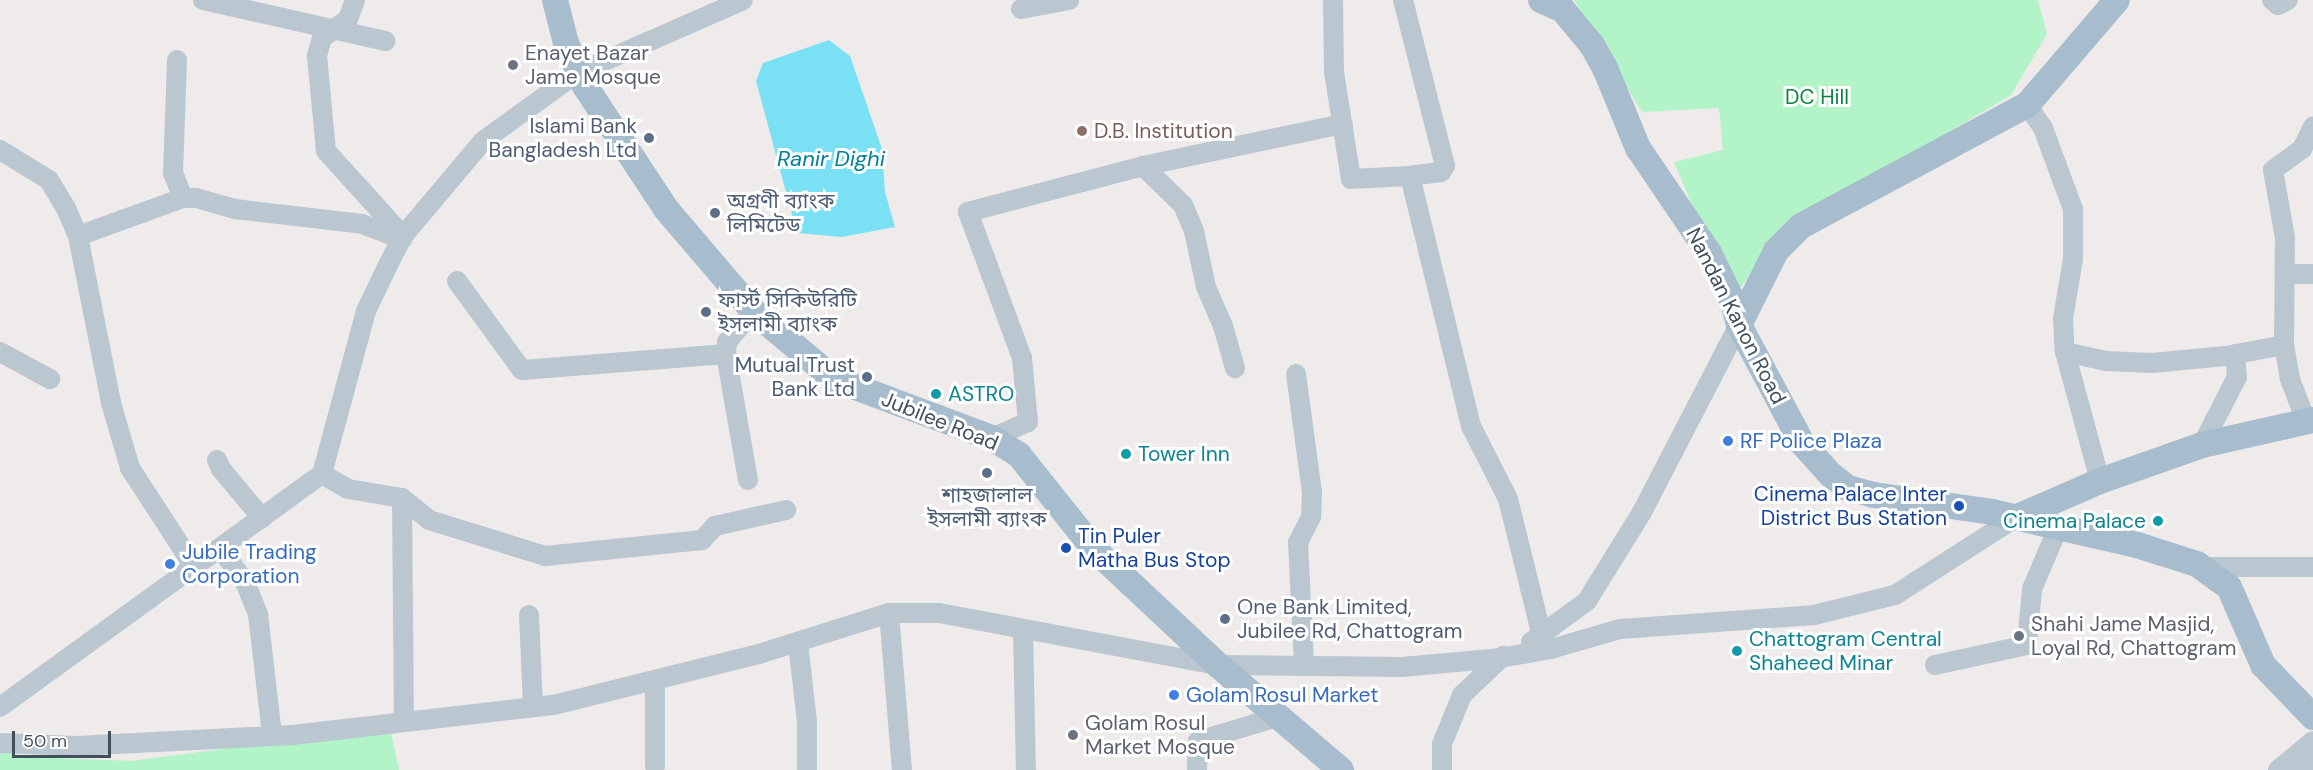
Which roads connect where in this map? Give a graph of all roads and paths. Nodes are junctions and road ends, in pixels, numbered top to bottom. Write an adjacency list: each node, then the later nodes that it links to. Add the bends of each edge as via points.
1 (202, 0): 14 (street)
2 (355, 0): 14 (street, via 348,19)
3 (543, 0): 17 (main road, Jubilee Road)
4 (555, 0): 17 (main road)
5 (743, 0): 17 (street)
6 (1069, 0): 13 (street)
7 (1333, 0): 19 (street, via 1334,72)
8 (1403, 0): 23 (street, via 1445,166 1441,172)
9 (1541, 0): 31 (main road, Nandan Kanon Road, via 1563,10 1601,60 1638,148 1709,253 1732,300)
10 (2116, 0): 18 (main road)
11 (2272, 0): 12 (street, via 2278,5)
12 (2288, 0)
13 (1021, 9)
14 (334, 29): 15 (street); 26 (street, via 322,38 317,56 326,151)
15 (385, 41)
16 (177, 60): 24 (street, via 173,173)
17 (576, 80): 26 (street, via 483,141); 30 (main road, Jubilee Road)
18 (2027, 105): 31 (main road, via 1801,226 1776,250); 34 (street, via 2043,128 2073,209 2073,259 2063,319)
19 (1342, 124): 22 (street); 23 (street, via 1351,179)
20 (2313, 126): 27 (street, via 2302,149 2273,170 2285,238)
21 (0, 150): 25 (street, via 49,180)
22 (1143, 166): 37 (street, via 1183,205 1194,231 1206,287); 41 (street, via 968,212 1022,357 1028,422)
23 (1410, 176): 59 (street, via 1472,426 1508,499)
24 (183, 198): 25 (street); 26 (street, via 235,209 362,224)
25 (78, 236): 55 (street, via 111,403 130,468)
26 (403, 237): 44 (street, via 366,311)
27 (2286, 274): 28 (street); 32 (street)
28 (2313, 274)
29 (457, 281): 35 (street, via 522,370)
30 (748, 317): 35 (street, via 727,342); 41 (main road, Jubilee Road, via 834,379); 62 (main road, via 829,394 969,441 1004,458 1089,563)
31 (1739, 325): 50 (main road, Nandan Kanon Road, via 1802,443 1848,488); 59 (street, via 1642,512 1587,601)
32 (2284, 345): 36 (street); 40 (street, via 2290,380)
33 (0, 352): 39 (street)
34 (2065, 352): 36 (street, via 2106,361 2152,363); 46 (street)
35 (726, 354): 45 (street)
36 (2235, 354): 42 (street, via 2237,377)
37 (1235, 368)
38 (1296, 374): 64 (street, via 1312,492 1311,517 1298,542)
39 (50, 379)
40 (2309, 421): 42 (main road)
41 (992, 438): 62 (main road, Jubilee Road, via 1019,456 1094,549)
42 (2202, 445): 46 (main road)
43 (218, 460): 49 (street, via 221,469)
44 (322, 474): 47 (street, via 348,489); 49 (street)
45 (748, 480)
46 (2100, 481): 50 (main road)
47 (402, 498): 48 (street, via 429,520 545,556 702,540 715,526); 70 (street)
48 (786, 510)
49 (262, 518): 52 (street)
50 (2015, 518): 51 (main road, Nandan Kanon Road); 61 (street, via 1895,595 1814,615 1620,628 1551,649)
51 (2058, 528): 53 (main road, Nandan Kanon Road, via 2137,545); 63 (street, via 2032,589 2027,645)
52 (221, 549): 55 (street); 71 (street, via 245,582 258,614)
53 (2202, 567): 54 (street); 68 (main road, Nandan Kanon Road, via 2229,588 2263,665)
54 (2313, 567)
55 (195, 568): 66 (street)
56 (889, 613): 58 (street, via 939,613); 60 (street); 77 (street)
57 (529, 615): 67 (street)
58 (1023, 631): 62 (street); 78 (street)
59 (1542, 636): 61 (street)
60 (798, 643): 65 (street); 76 (street, via 807,722)
61 (1500, 658): 64 (street, via 1402,667); 82 (street, via 1475,679 1452,715 1442,744)
62 (1208, 663): 64 (street); 69 (main road, Jubilee Road)
63 (1935, 665)
64 (1304, 666)
65 (655, 681): 67 (street); 75 (street)
66 (0, 707)
67 (533, 707): 70 (street)
68 (2313, 717)
69 (1275, 719): 79 (street, via 1198,741); 80 (main road); 81 (main road, Jubilee Road)
70 (404, 721): 71 (street)
71 (272, 735): 73 (street, via 76,746)
72 (2313, 741): 83 (street)
73 (0, 743)
74 (2313, 759): 84 (street)
75 (655, 766)
76 (807, 770)
77 (902, 770)
78 (1026, 770)
79 (1197, 770)
80 (1322, 770)
81 (1341, 770)
82 (1442, 770)
83 (2278, 770)
84 (2304, 770)

